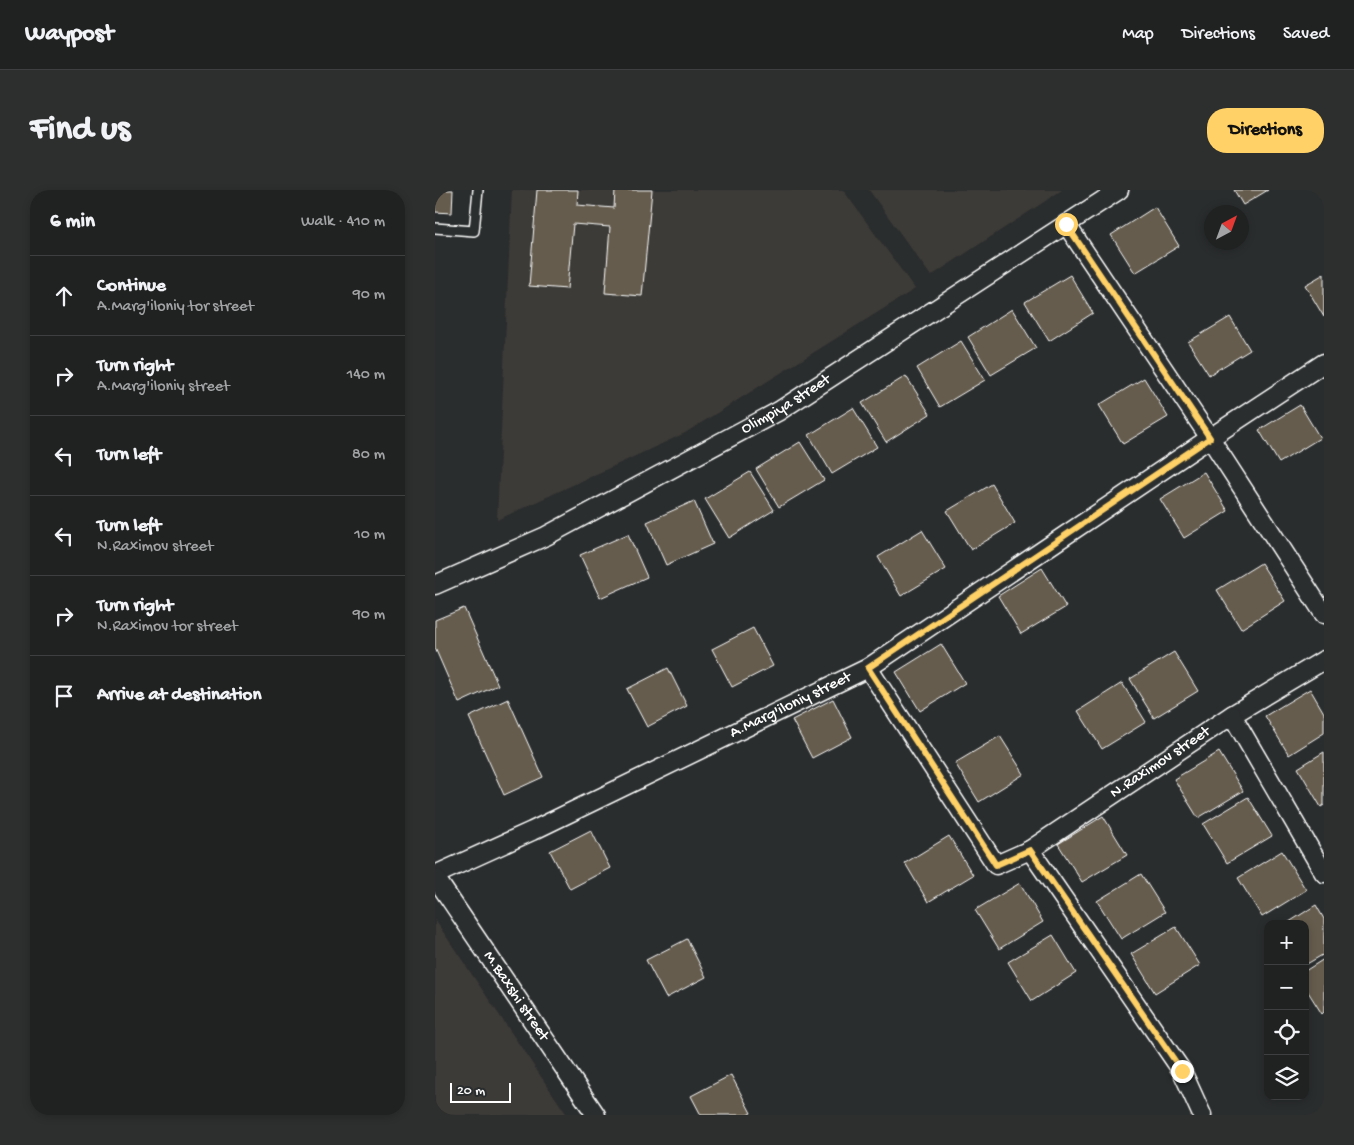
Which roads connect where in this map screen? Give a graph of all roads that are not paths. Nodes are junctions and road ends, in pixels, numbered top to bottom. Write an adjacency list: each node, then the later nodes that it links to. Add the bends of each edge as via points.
1 (478, 190): 4 (lane, via 474,231)
2 (1119, 190): 3 (street, Olimpiya street)
3 (1066, 224): 6 (street); 7 (street, Olimpiya street, via 779,411 546,536)
4 (435, 228)
5 (1324, 363): 6 (street, A.Marg'iloniy street)
6 (1210, 438): 8 (street); 10 (street, A.Marg'iloniy street)
7 (435, 585)
8 (1324, 614)
9 (1324, 660): 11 (street, N.Raximov street)
10 (868, 668): 12 (street, N.Raximov street, via 996,865); 14 (street, A.Marg'iloniy street)
11 (1232, 715): 12 (street, N.Raximov street); 13 (street)
12 (1030, 850): 16 (street, via 1182,1071)
13 (1324, 873)
14 (435, 876): 15 (street, M.Baxshi street)
15 (596, 1115)
16 (1201, 1115)

